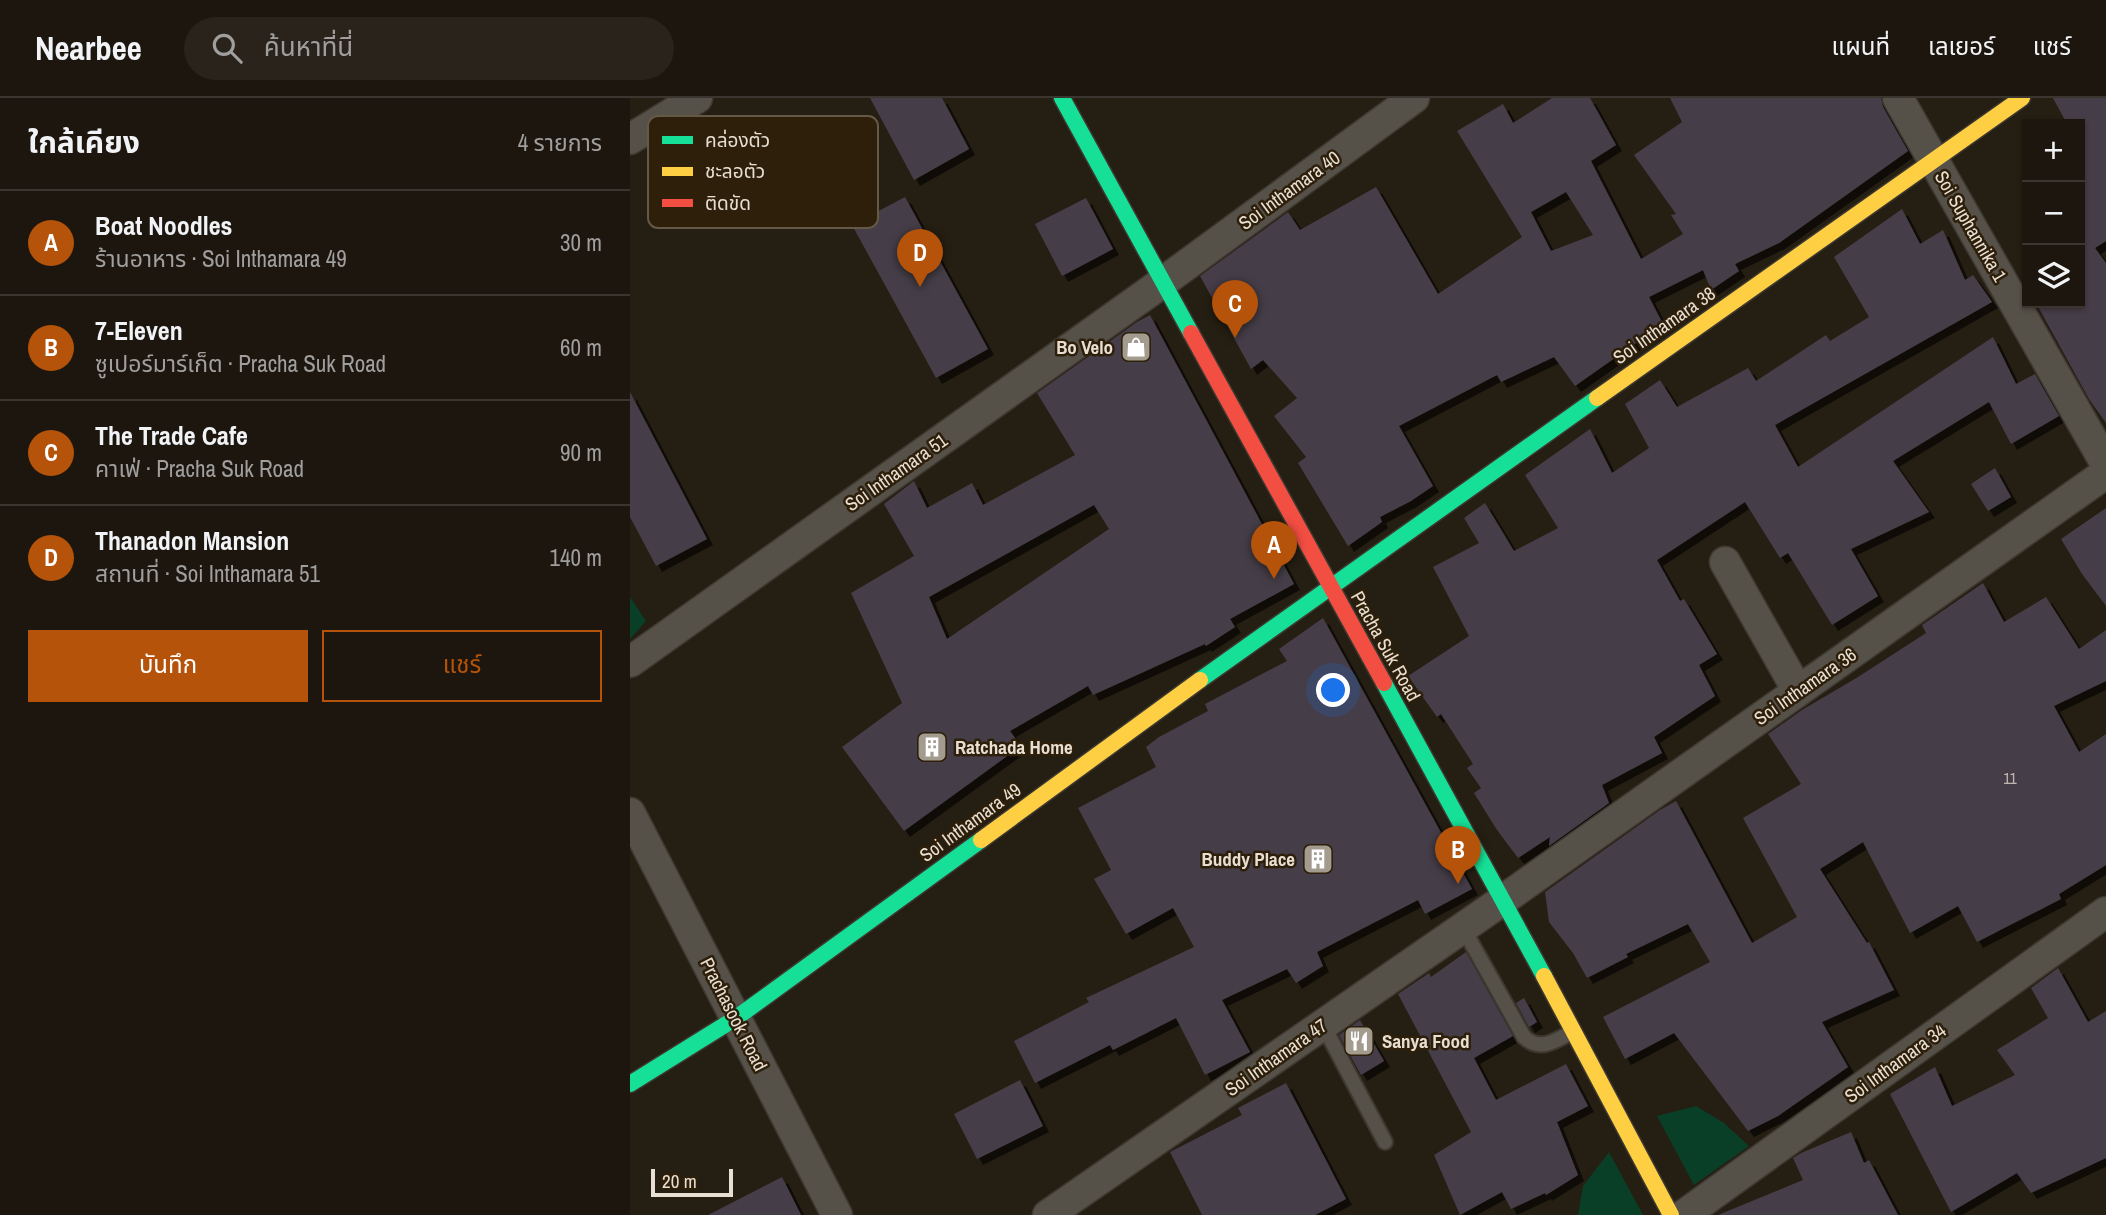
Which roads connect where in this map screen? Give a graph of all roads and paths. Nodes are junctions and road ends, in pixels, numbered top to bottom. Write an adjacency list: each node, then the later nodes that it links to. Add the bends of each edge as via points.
1 (697, 98): 6 (street)
2 (1062, 98): 10 (street, Pracha Suk Road)
3 (1414, 98): 10 (street, Soi Inthamara 40)
4 (1898, 98): 9 (street, Soi Suphannika 1)
5 (2022, 98): 9 (street, Soi Inthamara 38)
6 (668, 116)
7 (648, 128): 8 (street)
8 (630, 139)
9 (1934, 160): 11 (street, Soi Suphannika 1); 14 (street, Soi Inthamara 38)
10 (1163, 282): 14 (street, Pracha Suk Road); 15 (street, Soi Inthamara 51)
11 (2106, 464)
12 (2106, 473): 16 (street, Soi Inthamara 36)
13 (1725, 562): 16 (street)
14 (1329, 586): 18 (street, Pracha Suk Road); 21 (street, Soi Inthamara 49)
15 (630, 662)
16 (1798, 691): 18 (street, Soi Inthamara 36)
17 (630, 813): 21 (street, Prachasook Road)
18 (1503, 900): 20 (street, Soi Inthamara 47); 23 (street, Pracha Suk Road)
19 (2106, 912): 29 (street, Soi Inthamara 34)
20 (1463, 928): 22 (street, Soi Inthamara 47); 23 (lane, via 1530,1043 1544,1046)
21 (736, 1018): 24 (street, Soi Inthamara 49); 26 (street, Prachasook Road)
22 (1323, 1024): 25 (lane); 27 (street, Soi Inthamara 47)
23 (1574, 1032): 28 (street, Pracha Suk Road)
24 (630, 1084)
25 (1385, 1142)
26 (837, 1215)
27 (1048, 1215)
28 (1671, 1215)
29 (1684, 1215)

